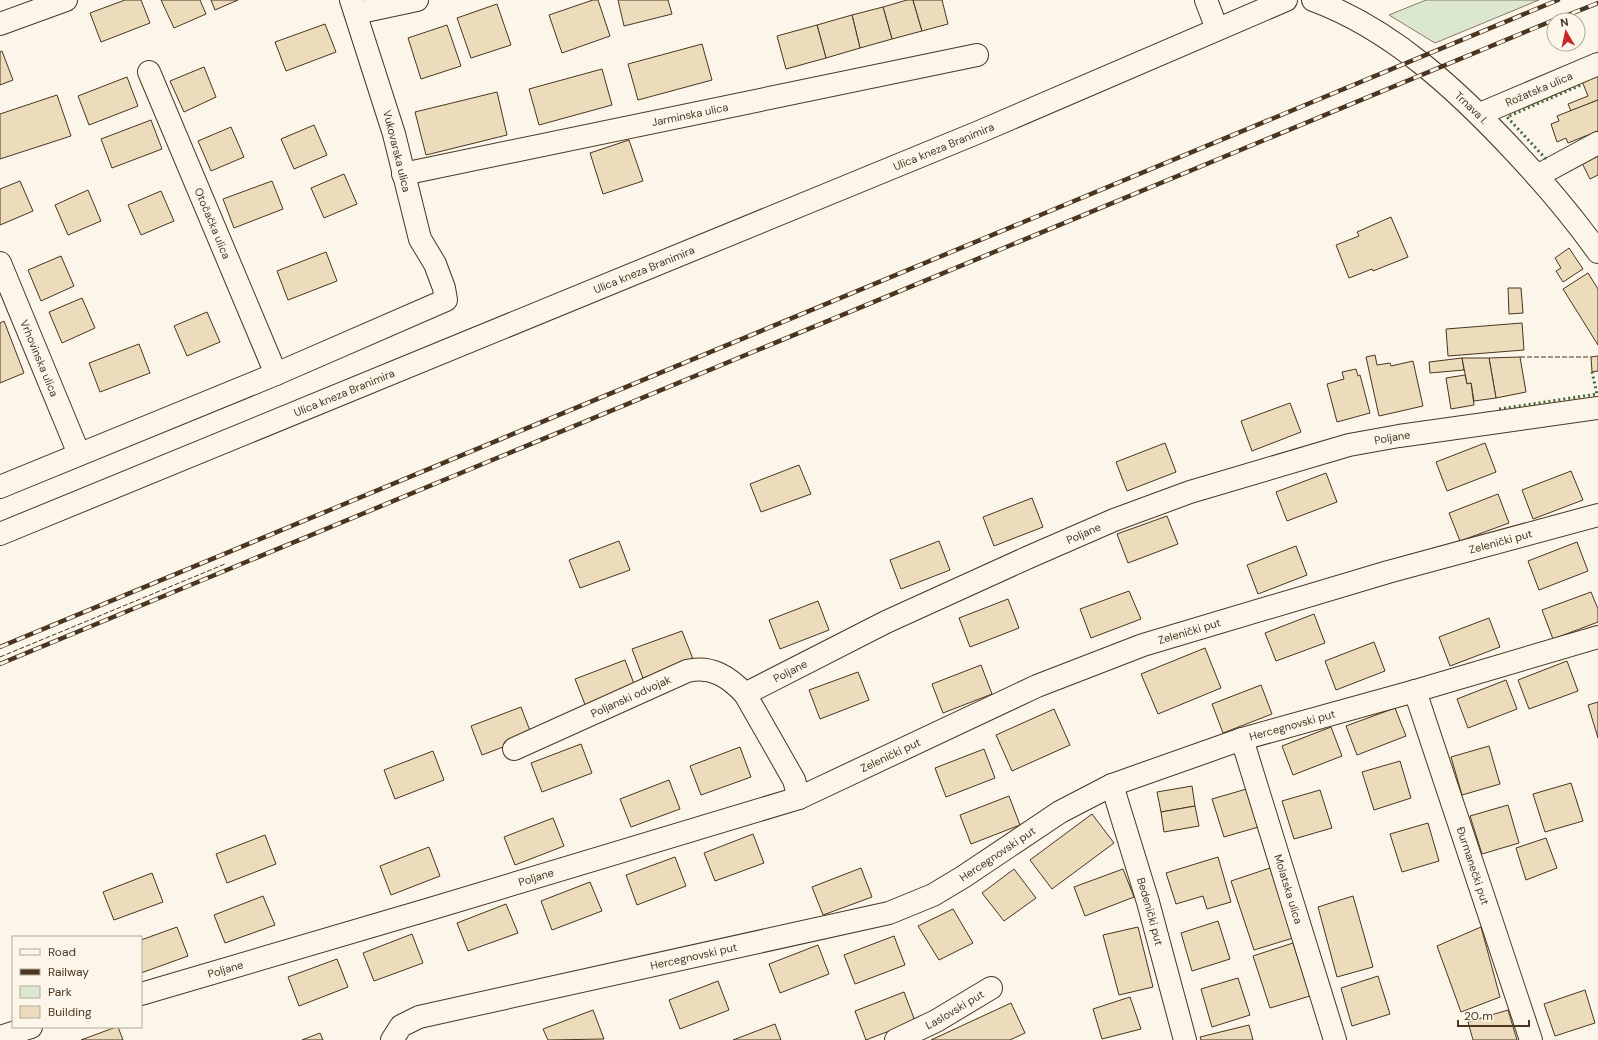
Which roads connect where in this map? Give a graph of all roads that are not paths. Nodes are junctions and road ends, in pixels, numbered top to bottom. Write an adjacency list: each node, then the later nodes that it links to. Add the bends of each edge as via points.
1 (66, 0): 7 (street)
2 (417, 0): 6 (street)
3 (1206, 0): 8 (street)
4 (1286, 0): 8 (street, Ulica kneza Branimira)
5 (1313, 0): 12 (street, Trnava I., via 1355,18 1383,36 1430,70)
6 (353, 7): 14 (street, Vukovarska ulica, via 394,134)
7 (0, 24)
8 (1217, 28): 24 (street, Ulica kneza Branimira, via 979,132)
9 (977, 55): 14 (street, Jarminska ulica)
10 (1598, 64): 12 (street, Rožatska ulica)
11 (149, 72): 19 (street, Otočačka ulica)
12 (1480, 114): 15 (street, Trnava I.)
13 (1598, 143): 15 (street)
14 (403, 174): 19 (street, Vukovarska ulica, via 420,240 435,264 446,300)
15 (1537, 176): 16 (street, Trnava I.)
16 (1591, 228): 17 (street, Trnava I.)
17 (1598, 252)
18 (0, 263): 21 (street, Vrhovinska ulica)
19 (276, 374): 21 (street)
20 (1598, 408): 27 (street, Poljane, via 1349,445 1190,492 1114,520 1029,557 886,622)
21 (79, 454): 22 (street)
22 (0, 487)
23 (1598, 515): 31 (street, Zelenički put, via 1388,572 1143,645 1037,686)
24 (0, 534)
25 (1598, 637): 26 (street, Hercegnovski put)
26 (1415, 692): 28 (street, Hercegnovski put); 40 (street, Đurmanečki put)
27 (745, 694): 29 (street, Poljanski odvojak, via 733,681 714,671 687,671); 31 (street, via 794,780)
28 (1242, 739): 30 (street, Hercegnovski put); 39 (street, Molatska ulica)
29 (514, 750)
30 (1112, 784): 36 (street, Hercegnovski put, via 1060,812 933,895 889,913 419,1017 401,1026); 38 (street, Bedenički put, via 1148,902)
31 (800, 798): 33 (street, Poljane)
32 (991, 988): 37 (street, Laslovski put, via 936,1021)
33 (142, 994)
34 (28, 1028): 35 (street)
35 (0, 1037)
36 (392, 1040)
37 (896, 1040)
38 (1185, 1040)
39 (1335, 1040)
40 (1531, 1040)

